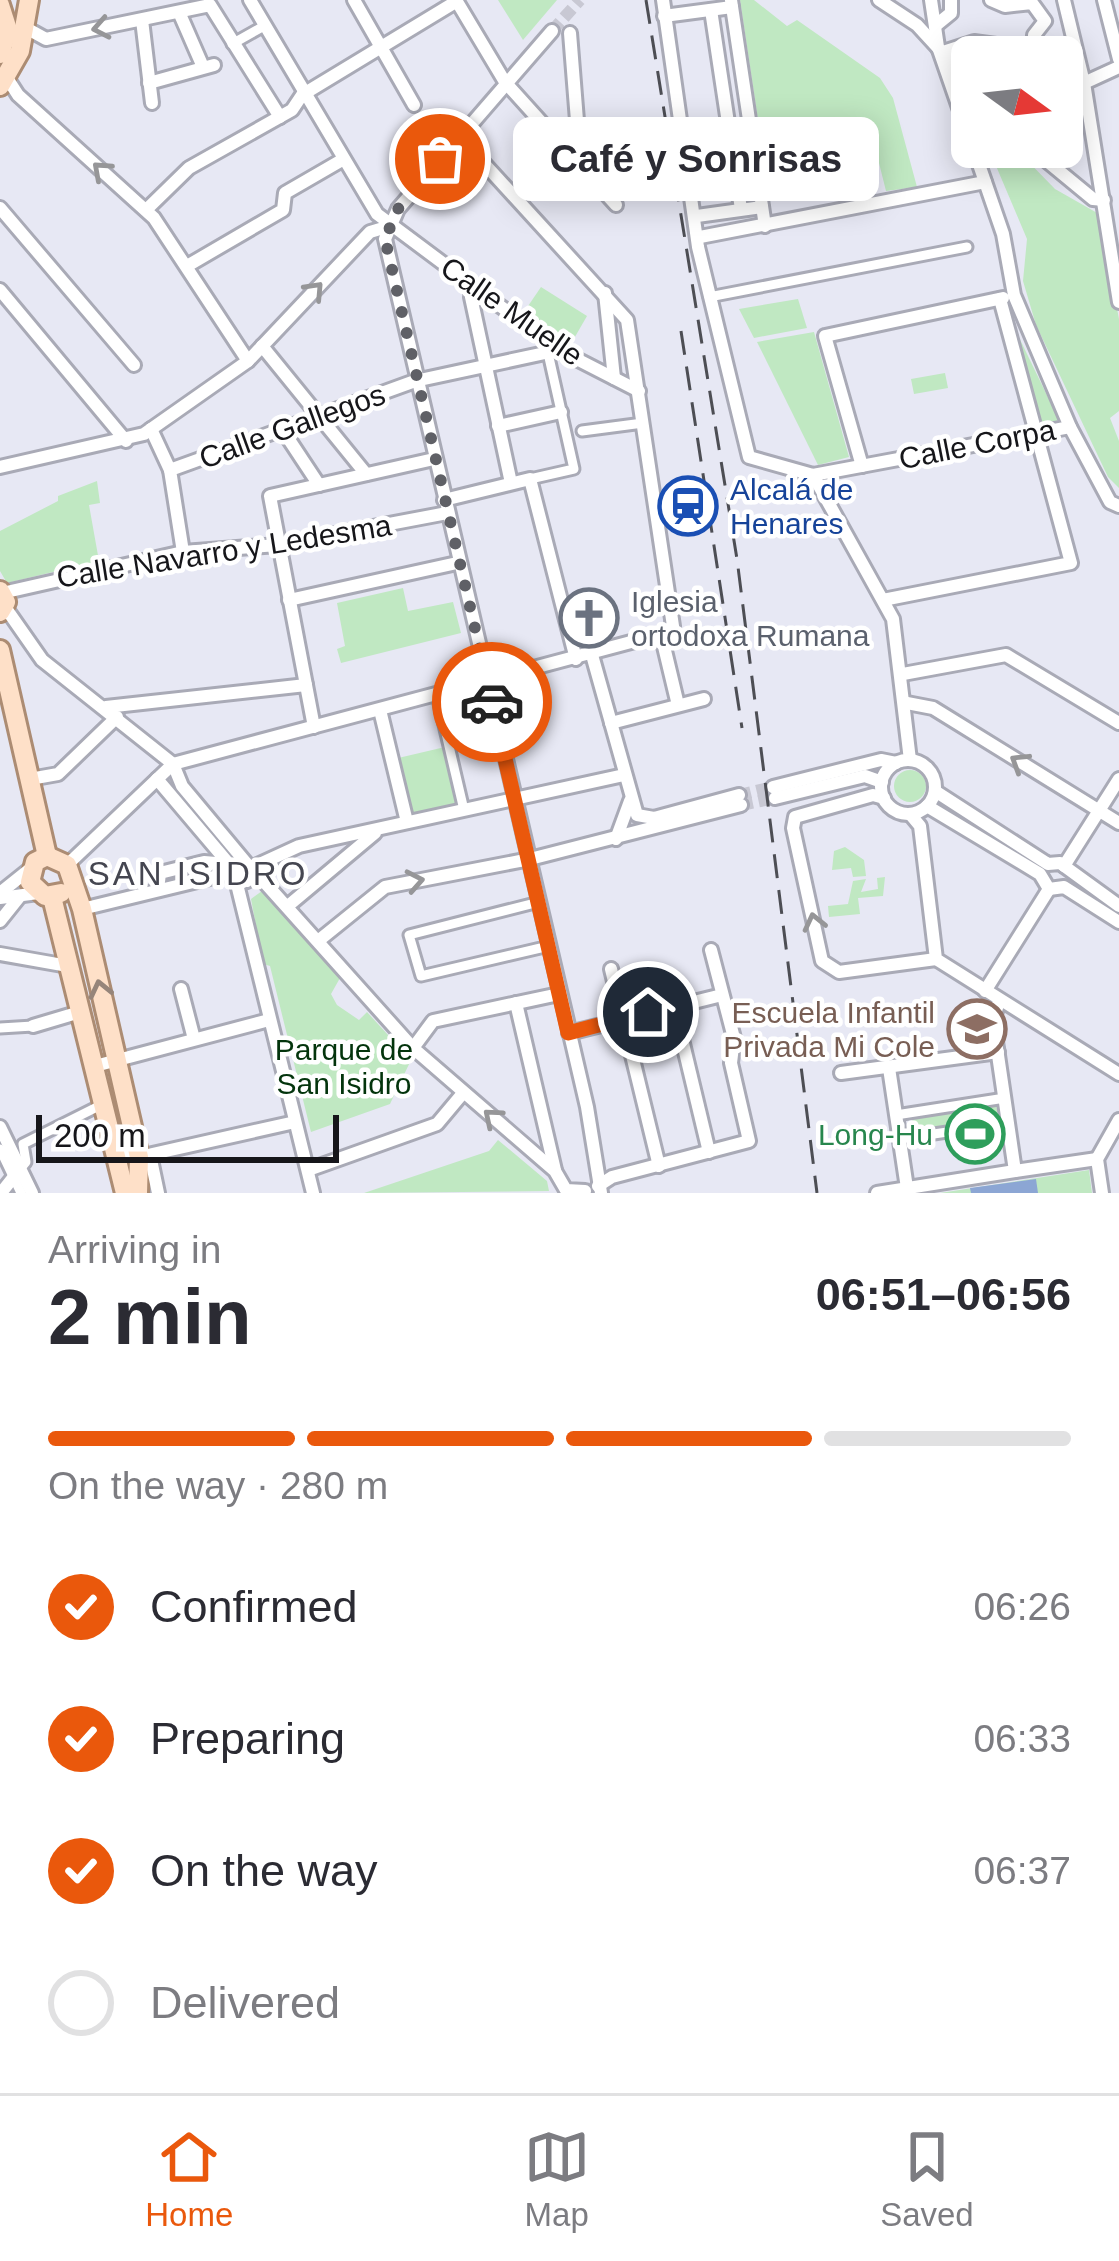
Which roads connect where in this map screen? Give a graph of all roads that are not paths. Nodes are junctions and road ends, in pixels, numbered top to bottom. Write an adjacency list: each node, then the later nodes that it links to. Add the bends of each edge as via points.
1 (29, 0): 20 (main road)
2 (250, 0): 18 (street)
3 (354, 0): 25 (street)
4 (663, 0): 16 (street)
5 (880, 0): 27 (street)
6 (931, 0): 19 (street)
7 (951, 0): 19 (street, via 951,13)
8 (991, 0): 23 (street, via 1032,3 1045,21)
9 (1064, 0): 35 (street)
10 (1104, 0): 30 (street)
11 (457, 1): 25 (street); 34 (street)
12 (731, 4): 14 (street); 48 (street)
13 (0, 5): 20 (main road)
14 (710, 10): 16 (street); 50 (street)
15 (178, 12): 17 (street); 24 (street, via 210,5); 33 (street, via 208,66)
16 (664, 16): 52 (street)
17 (142, 20): 20 (street, one-way to 20, via 46,39); 33 (street)
18 (264, 26): 24 (street); 36 (street)
19 (935, 26): 27 (street)
20 (10, 28): 28 (main road); 32 (main road)
21 (552, 31): 34 (street)
22 (570, 33): 42 (street)
23 (1034, 36)
24 (232, 44): 39 (street)
25 (382, 46): 36 (street); 38 (street)
26 (951, 48): 27 (street)
27 (941, 50): 29 (street); 31 (street)
28 (0, 54)
29 (951, 61)
30 (1119, 63): 35 (street)
31 (951, 80)
32 (3, 82): 51 (street, one-way to 32)
33 (149, 82): 37 (street)
34 (505, 82): 40 (street); 42 (street)
35 (1084, 83): 46 (street)
36 (302, 95): 39 (street); 41 (street)
37 (152, 104)
38 (414, 105)
39 (280, 117): 51 (street, via 189,168)
40 (459, 136): 53 (street); 59 (street)
41 (342, 160): 53 (street); 57 (street, via 284,193 283,209)
42 (580, 160): 47 (street)
43 (980, 168): 45 (street)
44 (1055, 168): 46 (street)
45 (985, 182): 54 (street); 62 (street, via 1011,263)
46 (1104, 200): 63 (street)
47 (616, 205)
48 (762, 207): 50 (street); 54 (street)
49 (0, 208): 67 (street)
50 (741, 209): 52 (street)
51 (146, 210): 57 (street)
52 (697, 216): 55 (street)
53 (389, 226): 64 (street, one-way to 53, via 370,232); 65 (street, Calle Muelle); 70 (street, via 385,239)
54 (765, 226): 55 (street)
55 (700, 237): 61 (street)
56 (967, 247): 61 (street)
57 (187, 266): 66 (street)
58 (0, 290): 81 (street)
59 (604, 291): 69 (street); 71 (street, via 626,320)
60 (471, 297): 68 (street)
61 (709, 297): 87 (street, via 748,457)
62 (1007, 297): 76 (street); 80 (street); 83 (street, via 825,336)
63 (1119, 302)
64 (262, 346): 66 (street); 73 (street)
65 (553, 351): 68 (street, Calle Gallegos); 69 (street, Calle Muelle); 72 (street)
66 (248, 361): 77 (street)
67 (134, 365)
68 (484, 369): 70 (street, Calle Gallegos); 75 (street)
69 (614, 378): 71 (street, Calle Muelle)
70 (415, 381): 73 (street, Calle Gallegos); 82 (street)
71 (639, 391): 74 (street)
72 (561, 412): 75 (street); 88 (street, via 574,469)
73 (321, 416): 78 (street, Calle Gallegos); 86 (street)
74 (644, 423): 79 (street); 99 (street, via 673,626)
75 (498, 426): 89 (street)
76 (1070, 427): 80 (street, Calle Corpa); 91 (street)
77 (152, 429): 81 (street); 85 (street, Calle Gallegos)
78 (282, 429): 85 (street, Calle Gallegos); 90 (street)
79 (582, 431)
80 (1038, 433): 83 (street, Calle Corpa); 97 (street, via 1071,563)
81 (126, 441): 84 (street)
82 (434, 459): 86 (street); 92 (street)
83 (862, 466): 87 (street, Calle Corpa)
84 (0, 467)
85 (170, 470): 94 (street, Calle Gallegos)
86 (366, 474): 90 (street)
87 (813, 475): 97 (street)
88 (530, 479): 89 (street, Calle Navarro y Ledesma); 102 (street)
89 (512, 483): 92 (street, Calle Navarro y Ledesma)
90 (319, 485): 93 (street, via 270,496)
91 (1115, 504)
92 (446, 506): 93 (street, Calle Navarro y Ledesma); 95 (street)
93 (278, 545): 94 (street, Calle Navarro y Ledesma); 96 (street)
94 (183, 552): 98 (street, Calle Navarro y Ledesma)
95 (457, 563): 96 (street); 104 (street)
96 (289, 600): 105 (street)
97 (884, 600): 103 (street)
98 (2, 601): 110 (street, via 42,660)
99 (661, 634): 101 (street); 109 (street)
100 (0, 650): 119 (main road)
101 (592, 655): 102 (street); 114 (street)
102 (576, 659): 104 (street)
103 (903, 674): 108 (street); 113 (street, via 1006,655)
104 (488, 682): 106 (street); 125 (street)
105 (306, 685): 110 (street); 115 (street)
106 (437, 695): 111 (street); 128 (street)
107 (704, 699): 109 (street)
108 (907, 703): 116 (street); 129 (street, one-way to 108, via 933,707)
109 (678, 705): 114 (street)
110 (105, 707): 112 (street)
111 (380, 710): 115 (street); 131 (street)
112 (118, 717): 117 (street); 119 (street, via 58,774)
113 (1119, 723)
114 (611, 724): 118 (street)
115 (314, 727): 117 (street)
116 (903, 761): 122 (street); 122 (street, via 881,760 774,792 865,776); 123 (street, via 932,773)
117 (173, 764): 120 (street); 139 (street)
118 (623, 776): 125 (street); 126 (street)
119 (29, 779): 136 (main road)
120 (157, 779): 138 (street); 139 (street)
121 (1119, 779): 129 (street)
122 (882, 782): 124 (street)
123 (935, 791): 127 (street); 137 (street)
124 (884, 798): 130 (street); 153 (street, one-way to 124, via 839,972 822,961 795,817)
125 (514, 800): 128 (street); 135 (street)
126 (631, 801): 134 (street); 134 (street, via 638,815 655,818 740,800)
127 (927, 806): 130 (street); 137 (street)
128 (464, 810): 131 (street)
129 (1099, 812): 132 (street); 140 (street)
130 (910, 814): 153 (street, via 920,826)
131 (406, 822): 133 (street)
132 (1119, 823)
133 (380, 828): 139 (street, via 299,846); 144 (street)
134 (616, 839): 135 (street)
135 (530, 860): 143 (street); 149 (street, one-way to 135, via 385,887)
136 (39, 862): 138 (main road); 141 (main road, via 30,882); 142 (street)
137 (1044, 869): 140 (street); 140 (street)
138 (69, 873): 141 (main road, via 64,892); 146 (main road)
139 (244, 874): 144 (street); 146 (street); 149 (street); 165 (street)
140 (1061, 879): 145 (street); 148 (street); 157 (street)
141 (36, 895): 142 (street); 147 (street); 154 (main road)
142 (0, 896)
143 (539, 902): 150 (street); 150 (street, via 409,935 421,976)
144 (289, 905): 149 (street)
145 (1119, 906)
146 (82, 909): 172 (main road, one-way to 146)
147 (0, 921)
148 (1119, 922)
149 (318, 941): 170 (street)
150 (549, 946): 158 (street)
151 (711, 950): 159 (street)
152 (0, 954): 154 (street)
153 (936, 959): 157 (street)
154 (68, 966): 163 (main road)
155 (611, 969): 164 (street)
156 (182, 989): 169 (street)
157 (985, 991): 160 (street)
158 (559, 994): 161 (street); 168 (street)
159 (722, 994): 162 (street); 186 (street, via 749,1141)
160 (999, 1001): 171 (street); 176 (street)
161 (516, 1003): 170 (street, via 433,1021); 192 (street)
162 (674, 1006): 164 (street); 186 (street)
163 (80, 1012): 166 (street); 173 (main road)
164 (622, 1018): 168 (street); 190 (street)
165 (269, 1020): 169 (street); 182 (street)
166 (33, 1026): 167 (street)
167 (0, 1028)
168 (568, 1033): 196 (street, via 596,1148)
169 (194, 1039): 172 (street)
170 (413, 1048): 177 (street)
171 (998, 1052): 174 (street); 178 (street)
172 (116, 1058): 173 (street); 188 (main road)
173 (95, 1066): 179 (main road)
174 (889, 1068): 175 (street); 180 (street)
175 (841, 1073)
176 (1119, 1074)
177 (464, 1093): 191 (street, via 437,1124); 192 (street, one-way to 177)
178 (1005, 1099): 180 (street); 183 (street)
179 (103, 1104): 187 (main road); 194 (street, via 23,1144 26,1162)
180 (896, 1115): 185 (street)
181 (1119, 1120): 189 (street)
182 (296, 1122): 188 (street); 191 (street)
183 (1009, 1123): 185 (street); 193 (street)
184 (1, 1137): 194 (street)
185 (900, 1139): 195 (street)
186 (709, 1152): 190 (street)
187 (116, 1156): 188 (street); 200 (main road)
188 (144, 1156): 201 (main road); 202 (street)
189 (1097, 1159): 193 (street); 205 (street)
190 (659, 1166): 196 (street)
191 (308, 1170): 203 (street)
192 (555, 1171): 196 (street, via 566,1190)
193 (1015, 1171): 195 (street)
194 (16, 1173): 197 (street); 198 (street); 199 (street)
195 (907, 1188): 204 (street)
196 (594, 1190)
197 (1, 1193)
198 (21, 1193)
199 (32, 1193)
200 (125, 1193)
201 (138, 1193)
202 (158, 1193)
203 (314, 1193)
204 (877, 1193)
205 (1102, 1193)

